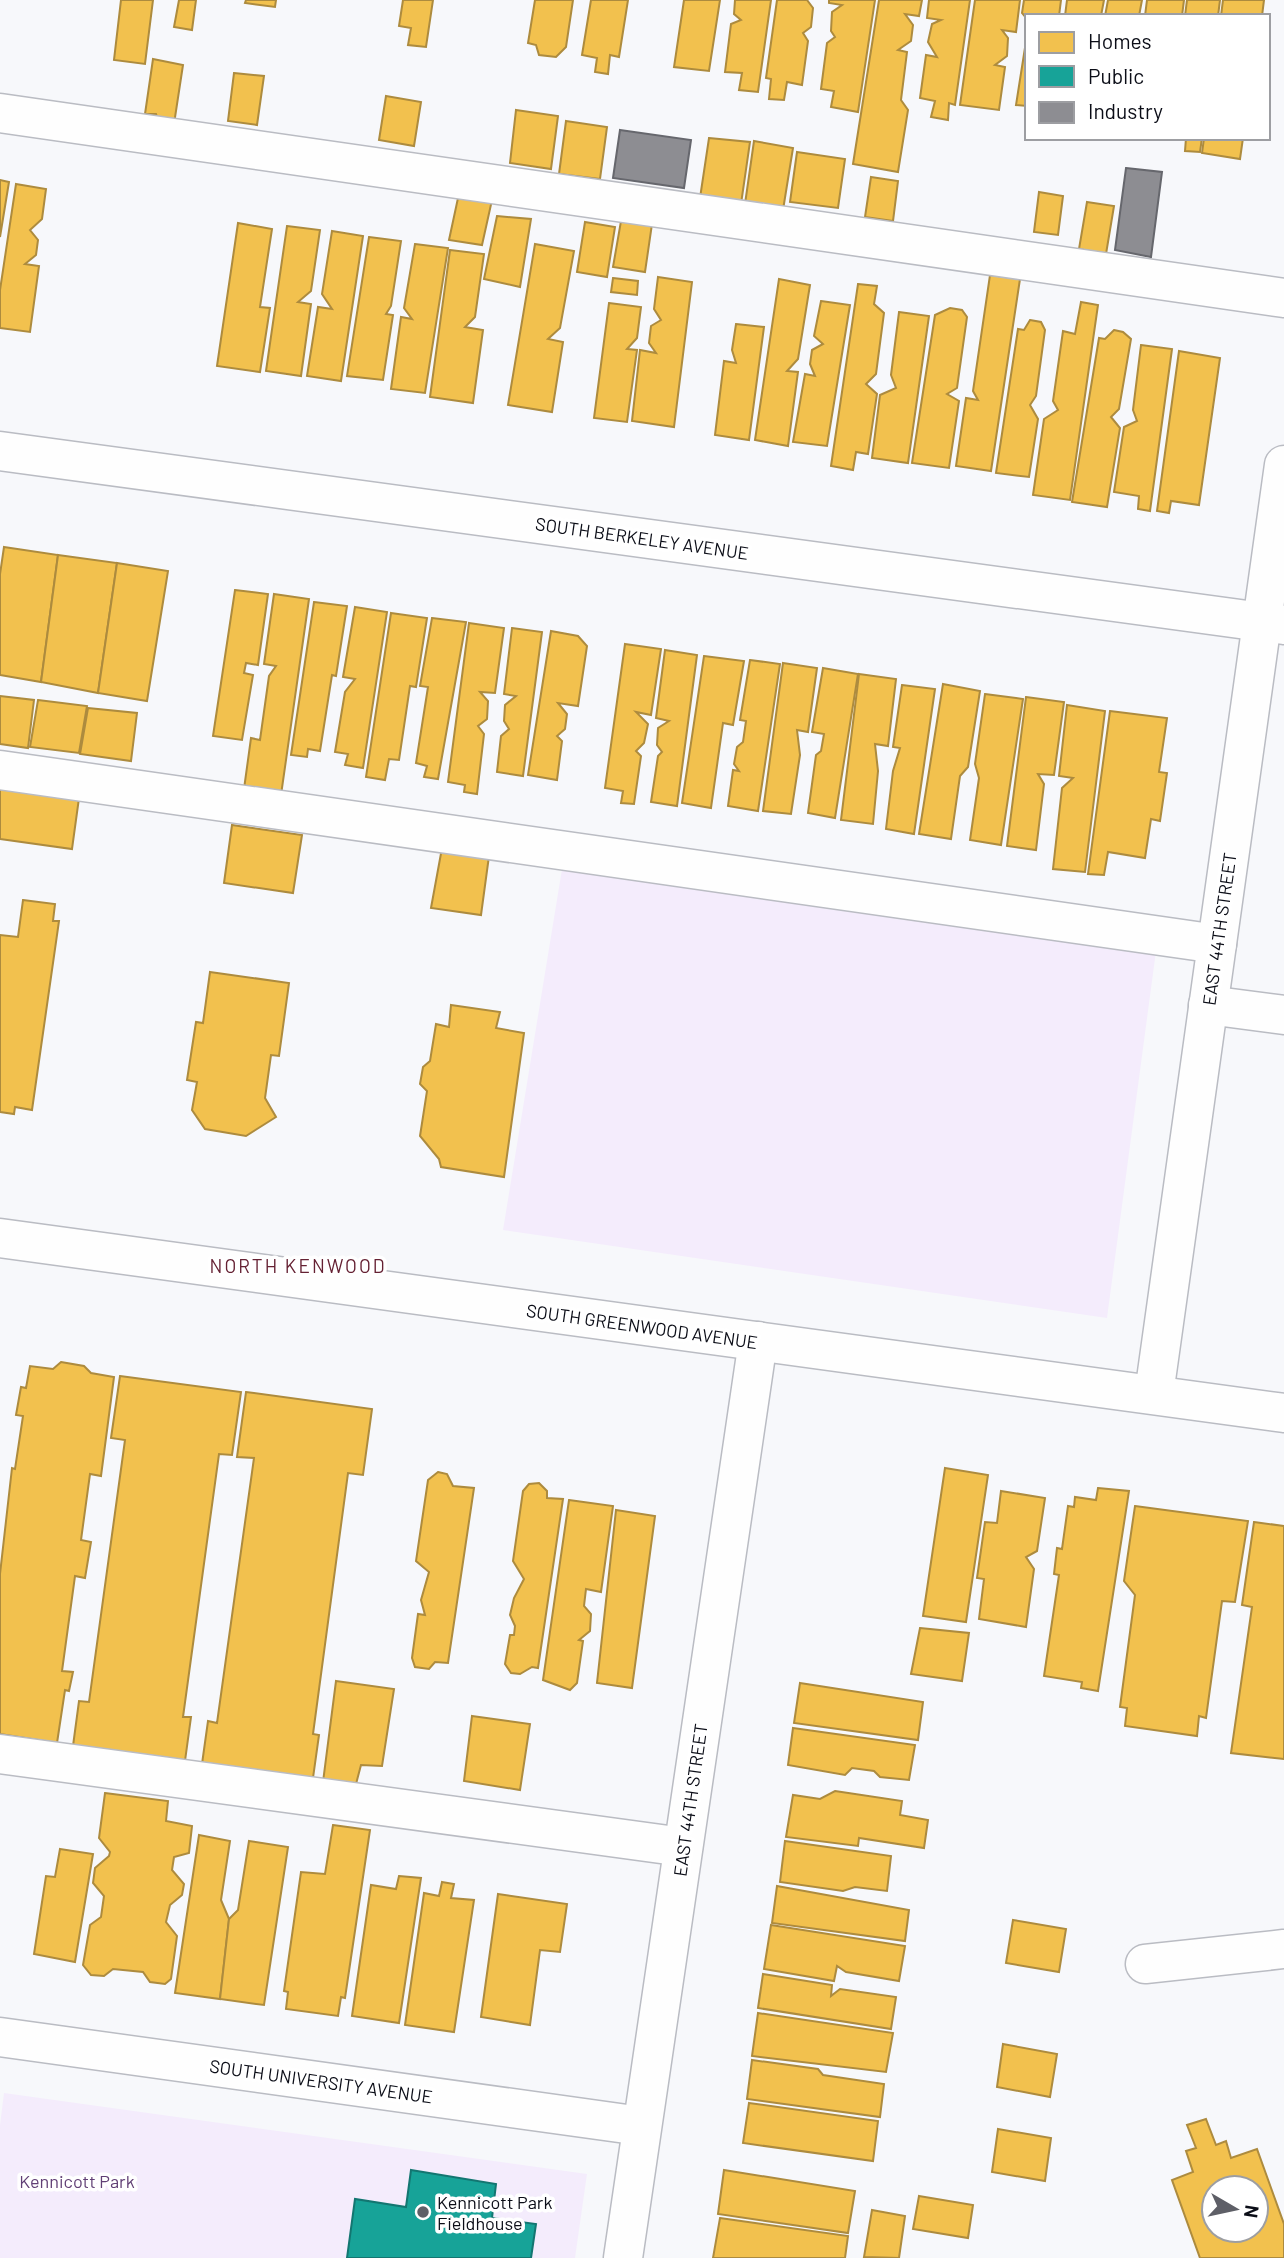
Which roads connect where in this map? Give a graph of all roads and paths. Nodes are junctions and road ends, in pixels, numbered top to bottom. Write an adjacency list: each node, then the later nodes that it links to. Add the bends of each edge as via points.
1 (0, 113): 2 (street)
2 (1284, 298)
3 (0, 451): 5 (street, SOUTH BERKELEY AVENUE)
4 (1284, 465): 5 (street, EAST 44TH STREET)
5 (1273, 624): 7 (street, EAST 44TH STREET)
6 (0, 770): 7 (street)
7 (1217, 944): 8 (street, EAST 44TH STREET)
8 (1208, 1005): 9 (street); 12 (street, EAST 44TH STREET)
9 (1284, 1015)
10 (0, 1238): 11 (street, SOUTH GREENWOOD AVENUE)
11 (758, 1341): 12 (street, SOUTH GREENWOOD AVENUE); 15 (street, EAST 44TH STREET)
12 (1154, 1394): 13 (street, SOUTH GREENWOOD AVENUE)
13 (1284, 1413)
14 (0, 1754): 15 (street)
15 (683, 1847): 19 (street, EAST 44TH STREET)
16 (1284, 1949): 17 (street)
17 (1145, 1964)
18 (0, 2037): 19 (street, SOUTH UNIVERSITY AVENUE)
19 (641, 2126): 20 (street, EAST 44TH STREET)
20 (623, 2258)

